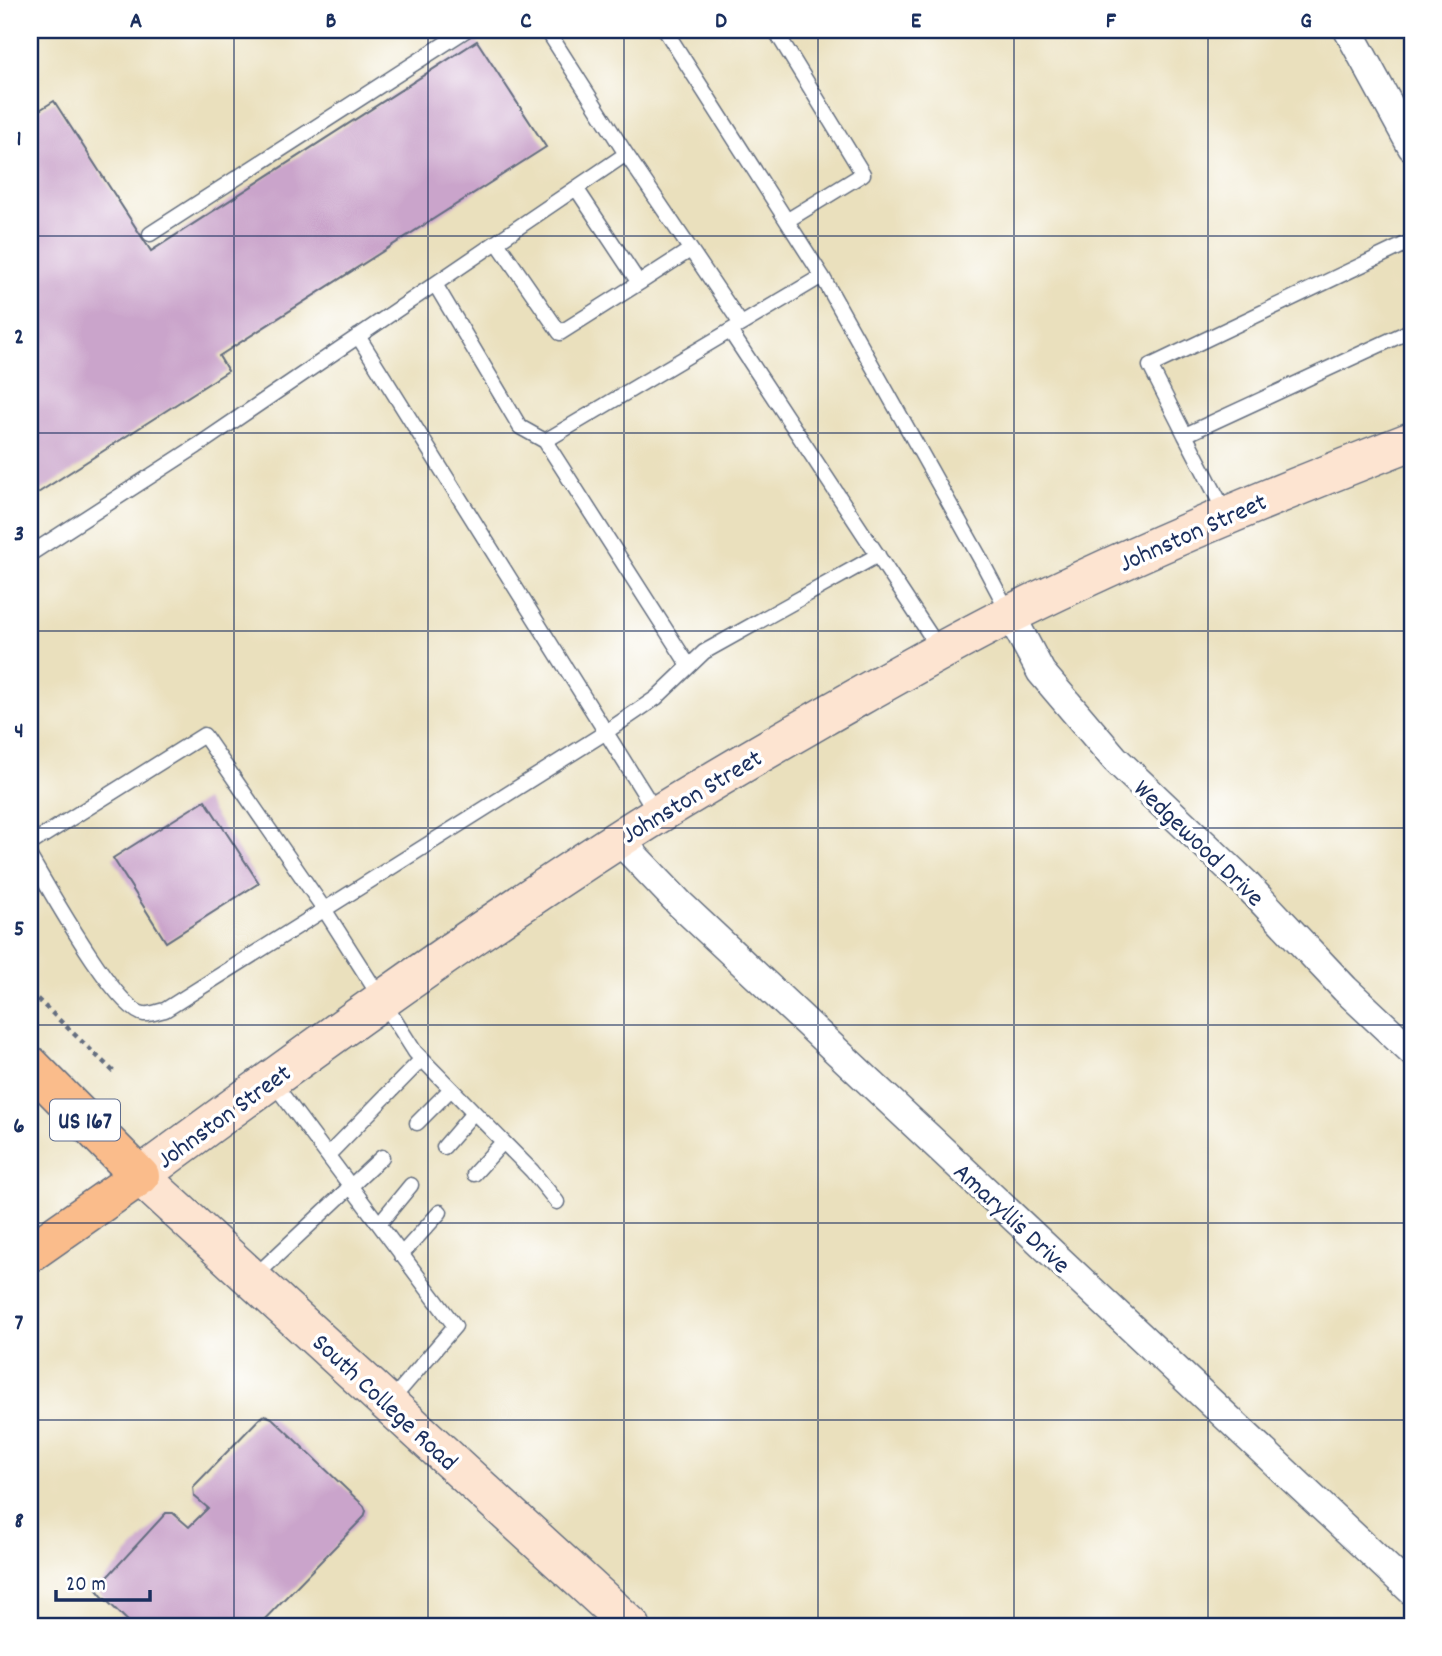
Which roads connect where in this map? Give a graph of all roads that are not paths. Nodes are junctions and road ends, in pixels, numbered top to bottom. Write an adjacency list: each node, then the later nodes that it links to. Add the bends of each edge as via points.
1 (466, 30): 10 (lane)
2 (547, 30): 7 (lane)
3 (665, 30): 9 (lane)
4 (775, 30): 9 (lane, via 863,174)
5 (1348, 30): 6 (street)
6 (1412, 148)
7 (626, 154): 8 (lane); 13 (lane)
8 (576, 188): 12 (lane); 15 (lane)
9 (788, 220): 14 (lane)
10 (150, 234)
11 (1412, 241): 20 (lane, via 1150,366)
12 (498, 242): 15 (lane, via 560,332); 16 (lane)
13 (690, 250): 15 (lane); 17 (lane)
14 (822, 276): 17 (lane); 26 (lane)
15 (639, 283)
16 (435, 284): 19 (lane); 21 (lane, via 520,427)
17 (735, 328): 21 (lane); 25 (lane)
18 (1412, 330): 20 (lane)
19 (358, 336): 24 (lane); 29 (lane)
20 (1185, 435): 23 (lane)
21 (545, 440): 28 (lane)
22 (1412, 441): 23 (main road, Johnston Street)
23 (1227, 515): 26 (main road, Johnston Street)
24 (30, 554)
25 (878, 555): 27 (lane); 28 (lane, via 704,652)
26 (1010, 614): 27 (main road, Johnston Street); 36 (street, Wedgewood Drive, via 1041,671 1115,759)
27 (941, 651): 30 (main road, Johnston Street)
28 (689, 666): 29 (lane, via 656,698)
29 (606, 732): 30 (lane); 34 (lane)
30 (658, 815): 31 (main road, Johnston Street)
31 (618, 839): 35 (main road, Johnston Street); 58 (street, Amaryllis Drive, via 700,923)
32 (30, 845): 34 (lane, via 204,735)
33 (30, 857): 34 (lane, via 111,987 129,1007 144,1014 165,1010)
34 (324, 909): 35 (lane)
35 (382, 1000): 37 (lane); 39 (main road, Johnston Street)
36 (1412, 1052)
37 (422, 1059): 40 (lane); 45 (lane)
38 (30, 1065): 48 (main road, US 167)
39 (272, 1080): 45 (lane); 48 (main road, Johnston Street)
40 (451, 1089): 41 (lane); 42 (lane)
41 (474, 1112): 43 (lane); 44 (lane)
42 (417, 1123)
43 (503, 1142): 47 (lane); 51 (lane)
44 (444, 1147)
45 (328, 1155): 50 (lane)
46 (382, 1157): 50 (lane)
47 (474, 1174)
48 (140, 1176): 54 (main road, Johnston Street); 56 (main road, South College Road)
49 (411, 1185): 53 (lane)
50 (352, 1188): 53 (lane); 56 (lane)
51 (557, 1202)
52 (440, 1213): 55 (lane)
53 (379, 1224): 55 (lane)
54 (30, 1253)
55 (401, 1255): 57 (lane, via 455,1326)
56 (253, 1278): 57 (main road, South College Road)
57 (388, 1404): 59 (main road, South College Road)
58 (1412, 1591)
59 (631, 1626)

